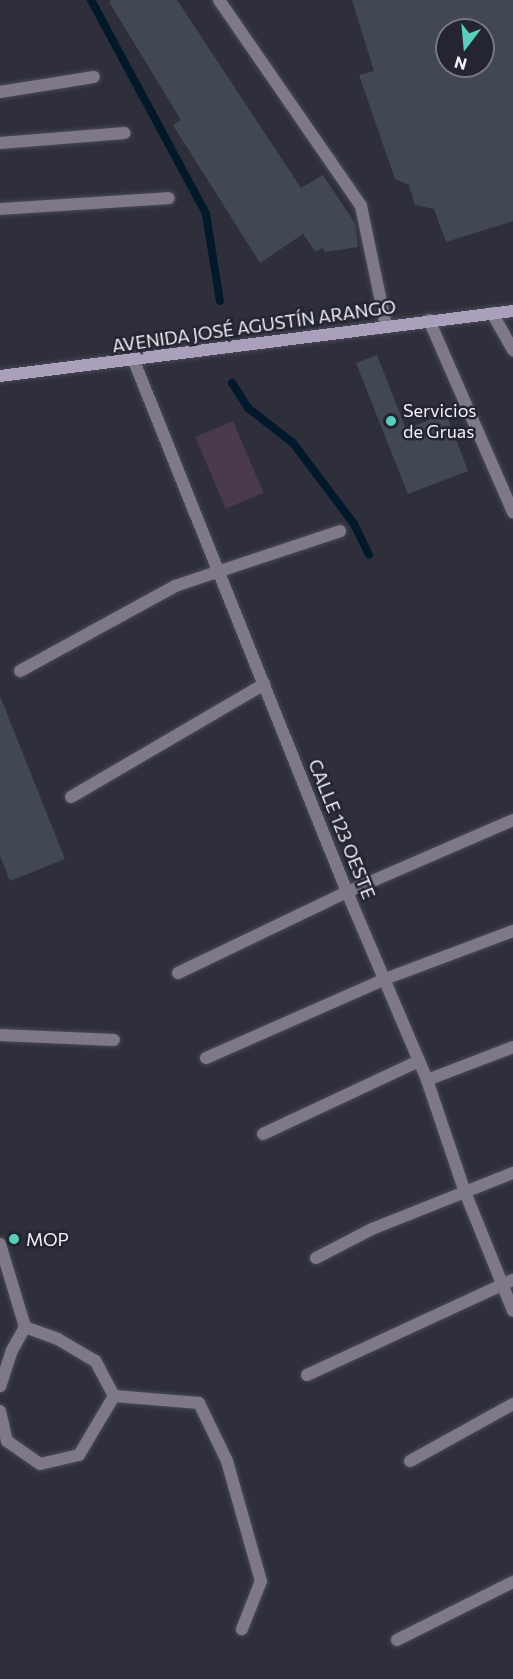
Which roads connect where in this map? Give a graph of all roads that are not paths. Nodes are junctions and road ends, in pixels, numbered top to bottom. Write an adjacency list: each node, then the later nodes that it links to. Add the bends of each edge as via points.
1 (219, 0): 11 (street, via 362,206)
2 (94, 77): 3 (street)
3 (0, 92)
4 (125, 133): 5 (street)
5 (0, 143)
6 (169, 198): 7 (street)
7 (0, 209)
8 (513, 311): 9 (main road, AVENIDA JOSÉ AGUSTÍN ARANGO)
9 (492, 313): 10 (main road, AVENIDA JOSÉ AGUSTÍN ARANGO); 12 (street)
10 (429, 320): 11 (main road, AVENIDA JOSÉ AGUSTÍN ARANGO); 15 (street)
11 (386, 326): 13 (main road, AVENIDA JOSÉ AGUSTÍN ARANGO)
12 (513, 350)
13 (134, 361): 14 (main road, AVENIDA JOSÉ AGUSTÍN ARANGO); 17 (street, CALLE 123 OESTE)
14 (0, 376)
15 (513, 512)
16 (340, 531): 17 (street)
17 (218, 572): 18 (street, via 175,586); 19 (street, CALLE 123 OESTE)
18 (20, 671)
19 (264, 684): 20 (street); 22 (street, CALLE 123 OESTE)
20 (71, 798)
21 (513, 820): 22 (street)
22 (347, 892): 24 (street); 25 (street, CALLE 123 OESTE)
23 (513, 930): 25 (street)
24 (178, 973)
25 (385, 979): 29 (street); 30 (street, CALLE 123 OESTE)
26 (0, 1035): 27 (street)
27 (114, 1040)
28 (513, 1047): 31 (street)
29 (206, 1058)
30 (419, 1061): 31 (street, CALLE 123 OESTE); 32 (street)
31 (427, 1080): 34 (street, CALLE 123 OESTE)
32 (263, 1134)
33 (513, 1173): 34 (street)
34 (465, 1192): 36 (street, via 372,1229); 37 (street, CALLE 123 OESTE)
35 (0, 1244): 39 (street)
36 (316, 1258)
37 (508, 1283): 38 (street, CALLE 123 OESTE); 40 (street)
38 (513, 1311)
39 (25, 1327): 41 (street); 42 (street, via 58,1339 95,1361)
40 (307, 1375)
41 (0, 1386)
42 (114, 1396): 44 (street, via 79,1455 40,1464 7,1441); 47 (street, via 200,1403 227,1461 261,1581)
43 (513, 1404): 45 (street)
44 (0, 1411)
45 (410, 1461)
46 (513, 1582): 48 (street)
47 (242, 1629)
48 (398, 1640)

